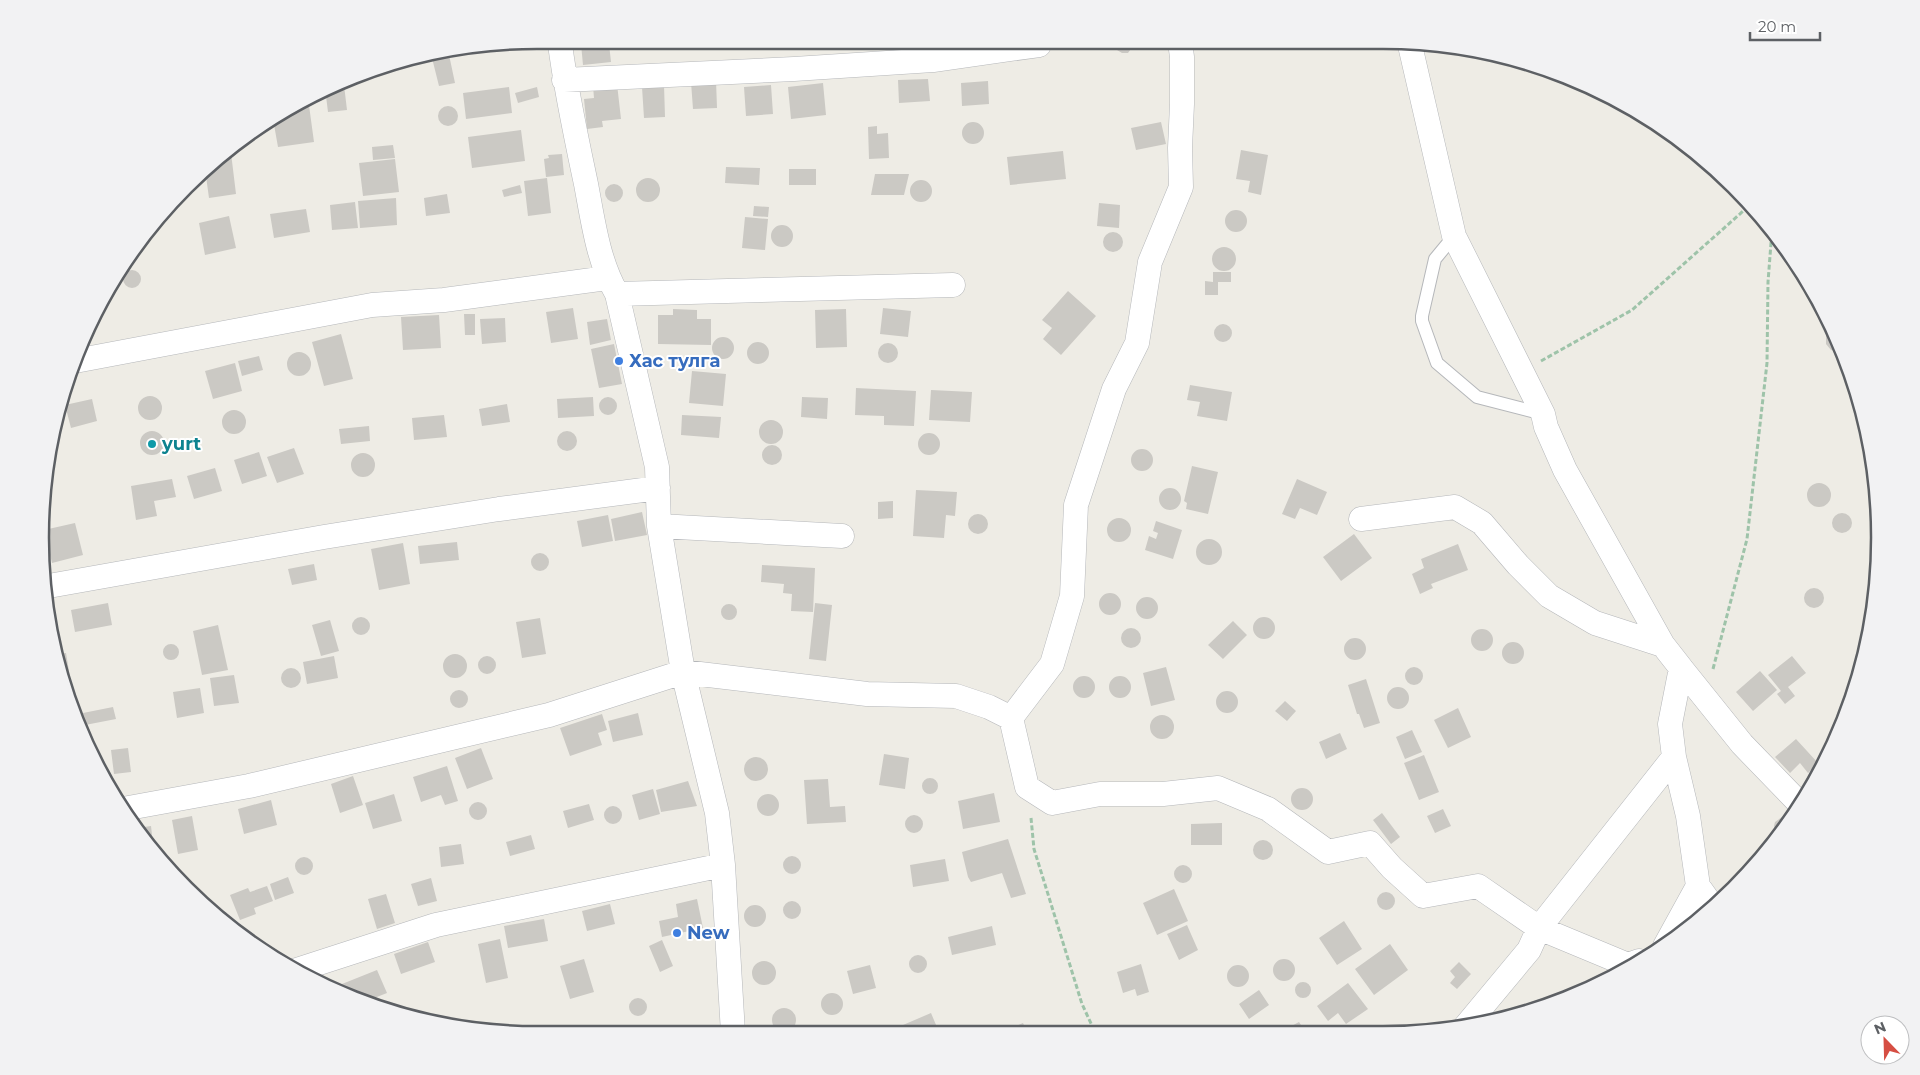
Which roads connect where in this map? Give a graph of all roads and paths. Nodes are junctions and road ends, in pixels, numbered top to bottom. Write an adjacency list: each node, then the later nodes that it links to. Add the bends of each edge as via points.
1 (561, 49): 5 (street)
2 (1011, 49): 5 (street, via 934,60 794,70)
3 (1180, 49): 23 (street, via 1181,187 1150,262 1138,343 1114,389 1076,505 1072,596 1052,664)
4 (1412, 50): 7 (street)
5 (564, 80): 10 (street, via 594,226)
6 (1745, 210): 12 (path, via 1632,310)
7 (1454, 236): 12 (street); 13 (lane, via 1435,260 1422,316 1437,363 1481,399)
8 (1771, 241): 22 (path, via 1767,363 1747,538)
9 (954, 285): 10 (street)
10 (612, 286): 11 (street, via 372,305); 14 (street, via 657,467)
11 (82, 360)
12 (1521, 373): 13 (street)
13 (1543, 414): 19 (street, via 1565,470)
14 (658, 488): 16 (street); 18 (street, via 324,537)
15 (1361, 519): 19 (street, via 1455,507 1482,522 1548,596 1595,623)
16 (659, 526): 17 (street); 21 (street)
17 (842, 536)
18 (52, 585)
19 (1663, 645): 20 (street)
20 (1681, 668): 22 (street); 24 (street, via 1670,724)
21 (683, 672): 23 (street, via 867,694 956,696); 27 (street, via 549,715 249,786); 28 (street, via 717,813)
22 (1705, 696): 26 (street, via 1742,744)
23 (1011, 718): 25 (street)
24 (1674, 757): 29 (street, via 1688,816); 31 (street)
25 (1028, 787): 31 (street, via 1052,803 1100,794 1163,794 1218,788 1268,809 1328,852 1370,843 1423,896 1478,886); 37 (path, via 1034,849 1082,1004)
26 (1795, 799)
27 (130, 808)
28 (723, 865): 34 (street, via 436,925); 36 (street)
29 (1698, 886): 30 (street); 32 (street)
30 (1709, 901)
31 (1539, 928): 33 (street); 35 (street, via 1530,950)
32 (1674, 929)
33 (1623, 963)
34 (305, 967)
35 (1472, 1018)
36 (733, 1026)
37 (1092, 1026)

